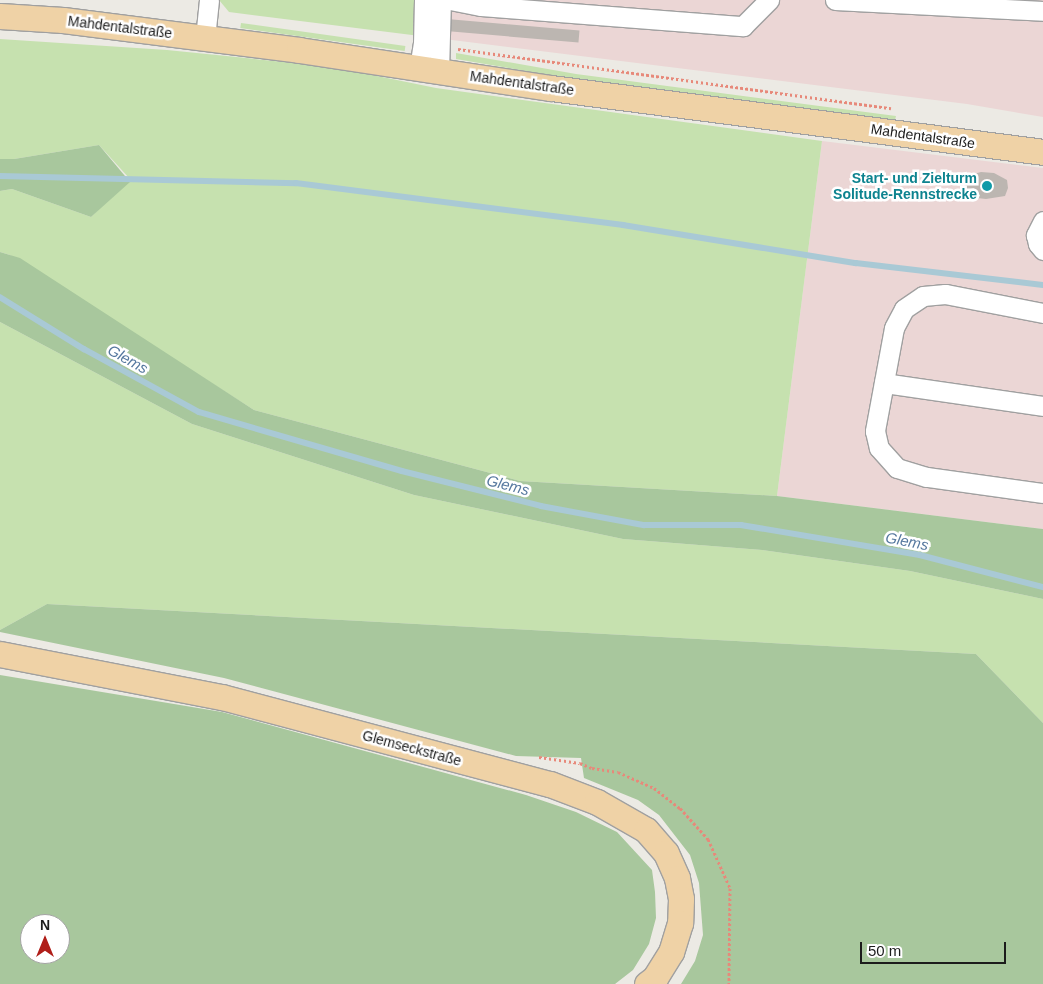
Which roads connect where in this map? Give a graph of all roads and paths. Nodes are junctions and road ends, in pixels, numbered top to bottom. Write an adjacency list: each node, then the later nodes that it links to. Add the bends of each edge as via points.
1 (209, 0): 9 (lane)
2 (424, 0): 11 (lane)
3 (441, 0): 10 (lane)
4 (450, 0): 5 (lane, via 481,6 743,26)
5 (770, 0)
6 (836, 0): 7 (lane)
7 (1043, 11)
8 (0, 16): 9 (main road, Mahdentalstraße, via 63,20)
9 (204, 38): 11 (main road, Mahdentalstraße)
10 (441, 46): 11 (lane); 12 (path)
11 (429, 69): 13 (main road, Mahdentalstraße)
12 (898, 109)
13 (1043, 152)
14 (1043, 221): 15 (lane, via 1036,235)
15 (1043, 250)
16 (1043, 313): 17 (lane, via 945,294 923,296 904,309 894,328)
17 (884, 383): 18 (lane); 19 (lane, via 875,432 879,448 897,468 927,477)
18 (1043, 406)
19 (1043, 494)
20 (0, 654): 21 (main road, Glemseckstraße, via 222,697 550,784 597,802 646,830 666,853 677,878 681,899 680,923 670,952)
21 (648, 984)

